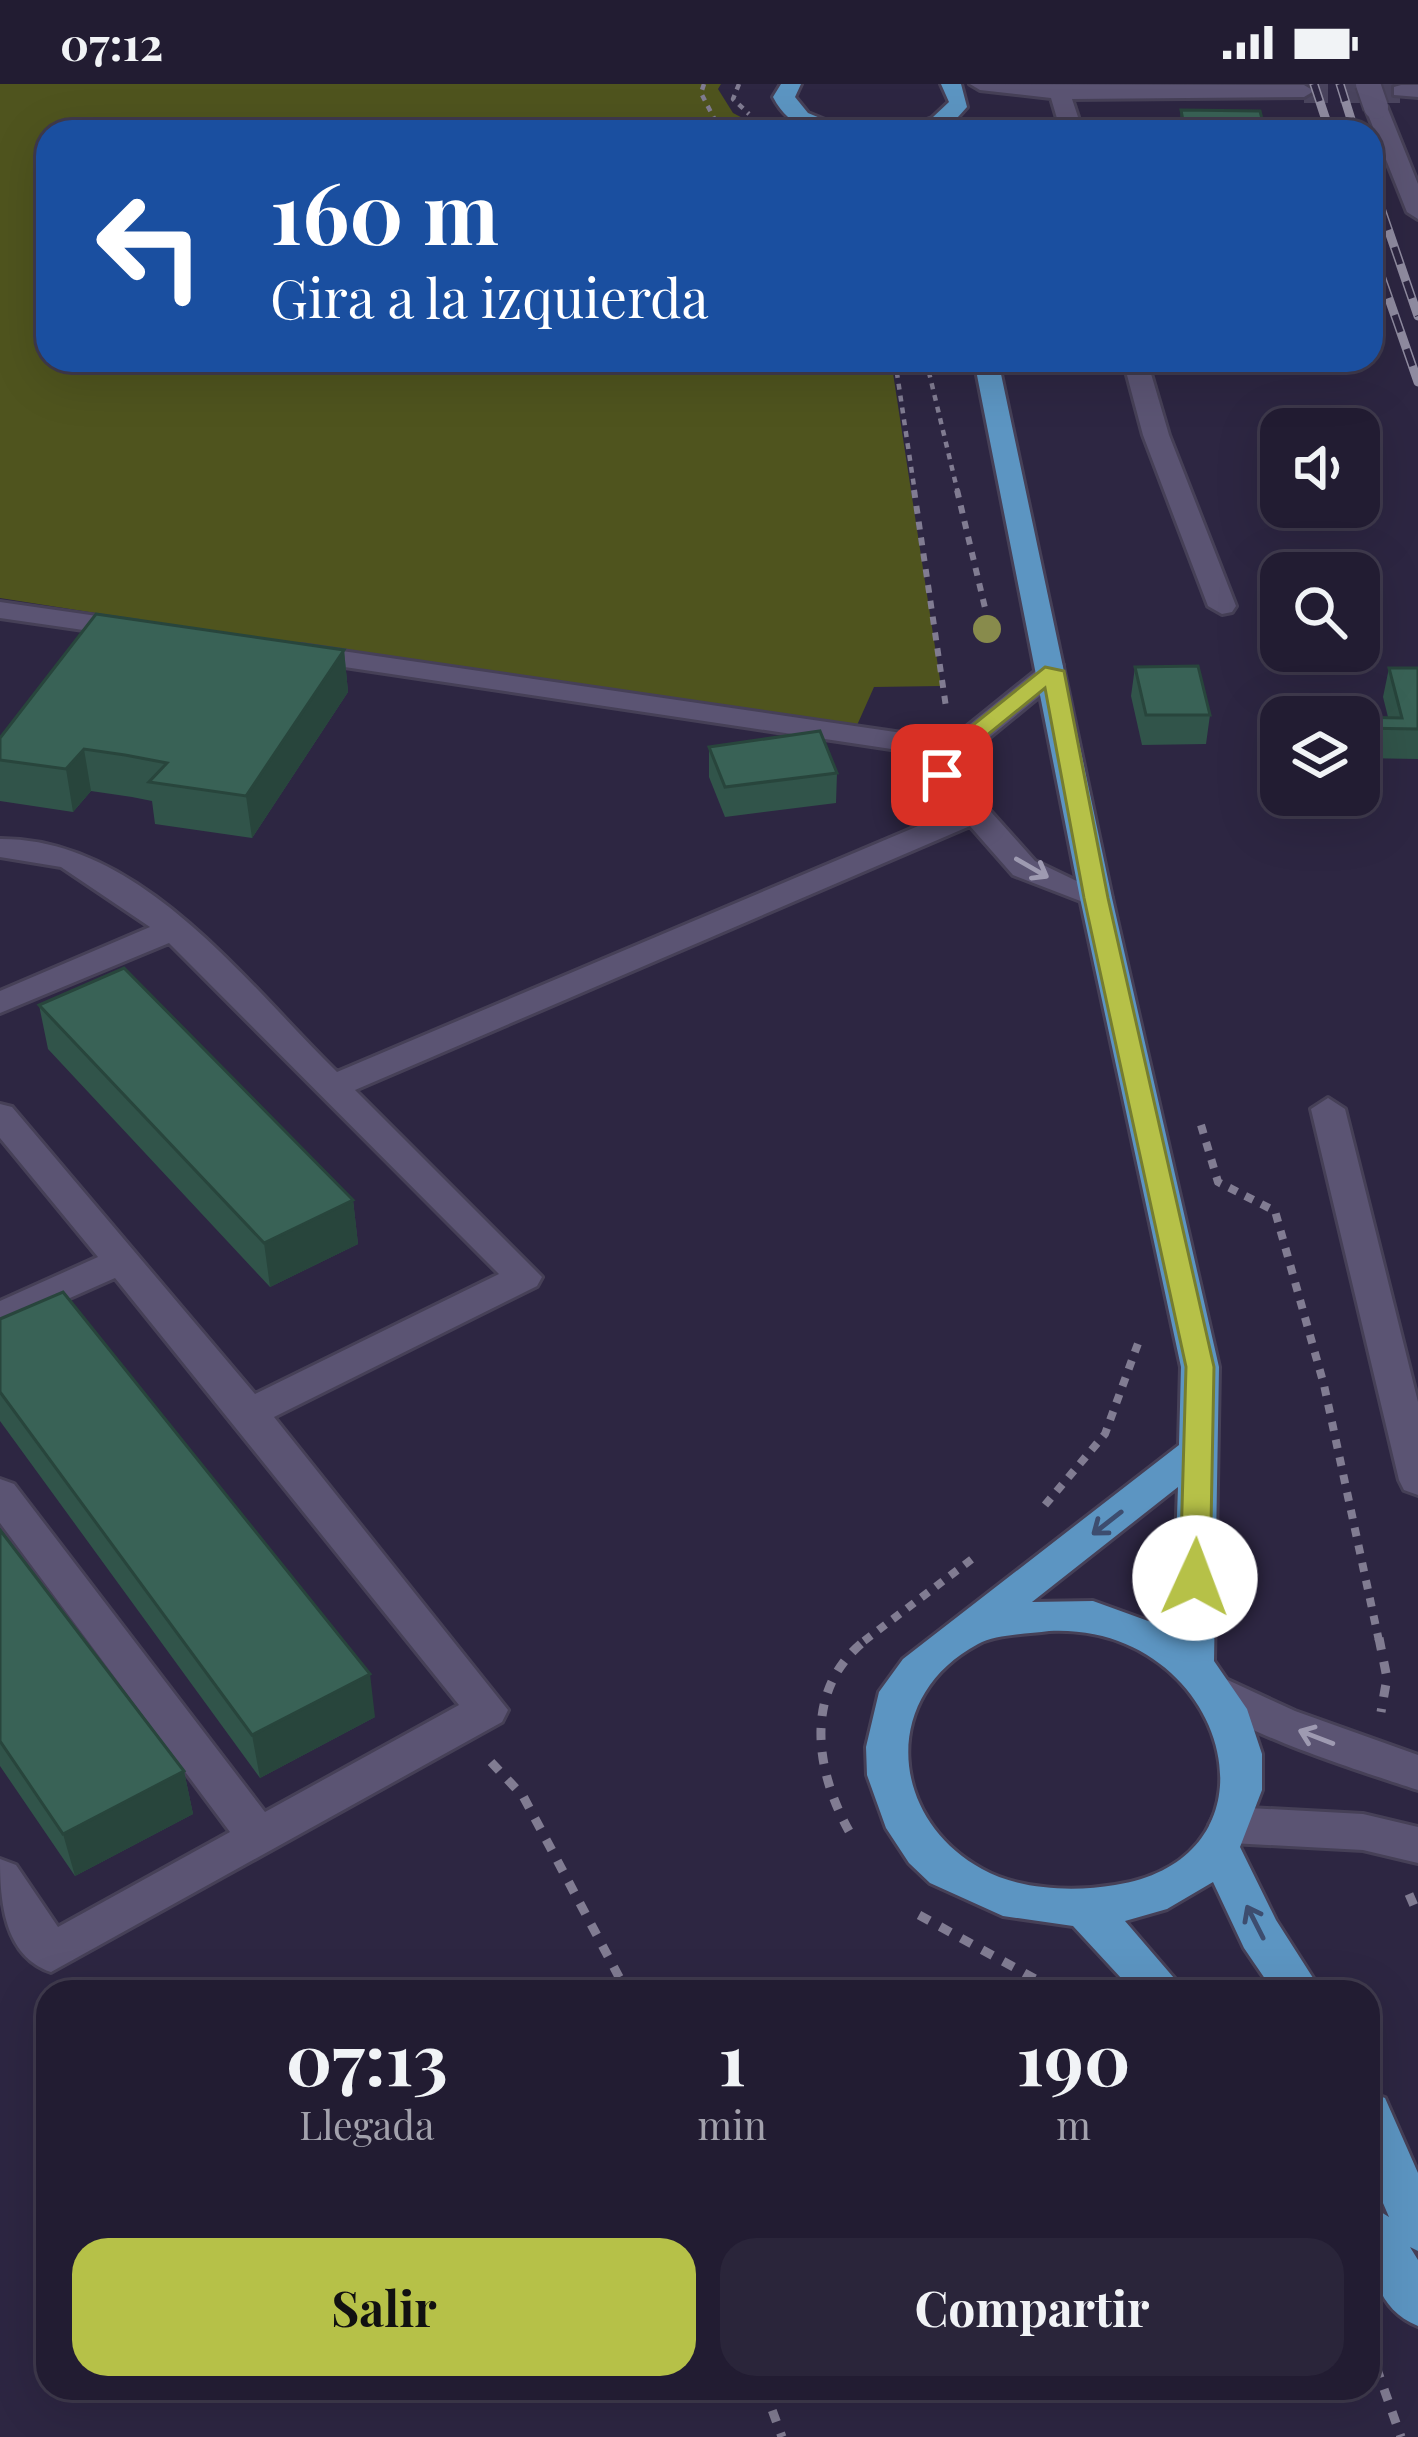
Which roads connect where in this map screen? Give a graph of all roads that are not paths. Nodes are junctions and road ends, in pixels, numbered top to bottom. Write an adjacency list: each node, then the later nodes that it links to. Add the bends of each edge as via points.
1 (791, 84): 6 (main road, via 784,97)
2 (951, 84): 7 (main road, via 960,103)
3 (980, 84): 4 (street)
4 (1059, 88): 5 (street); 8 (street); 9 (street)
5 (1304, 92)
6 (803, 120)
7 (947, 120)
8 (952, 120)
9 (1068, 120)
10 (1383, 123): 11 (street)
11 (1418, 212)
12 (989, 372): 18 (main road)
13 (1138, 372): 14 (street)
14 (1222, 606)
15 (0, 610): 16 (street)
16 (166, 634)
17 (261, 647): 19 (street)
18 (1053, 671): 19 (street); 22 (main road)
19 (956, 750): 20 (street, via 942,775)
20 (972, 814): 22 (street, one-way to 22, via 1024,868); 25 (street)
21 (0, 848): 23 (street, via 92,866)
22 (1096, 898): 32 (main road, via 1200,1367)
23 (173, 929): 24 (street); 25 (street)
24 (0, 1003)
25 (336, 1085): 31 (street, via 524,1277)
26 (1328, 1108): 33 (street)
27 (0, 1114): 28 (street)
28 (15, 1158): 29 (street)
29 (121, 1261): 30 (street); 31 (street)
30 (0, 1316)
31 (249, 1413): 38 (street, via 487,1710)
32 (1199, 1450): 35 (main road, one-way to 35); 36 (main road)
33 (1418, 1480)
34 (0, 1494): 38 (street)
35 (975, 1627): 36 (main road, via 1093,1617 1148,1633); 42 (main road, via 901,1689 888,1734 887,1782 900,1817 971,1885 1033,1904)
36 (1205, 1678): 37 (street, one-way to 36, via 1280,1723); 39 (main road, via 1241,1742 1245,1778)
37 (1418, 1774)
38 (259, 1837): 41 (street, via 51,1953)
39 (1225, 1837): 40 (street, via 1363,1832); 42 (main road, via 1196,1871 1159,1892); 44 (main road, one-way to 39, via 1260,1934)
40 (1418, 1846)
41 (0, 1877)
42 (1083, 1906): 43 (main road)
43 (1152, 1980)
44 (1291, 1980)
45 (1380, 2141): 46 (main road)
46 (1418, 2228)
47 (1380, 2245): 48 (main road)
48 (1418, 2302)

